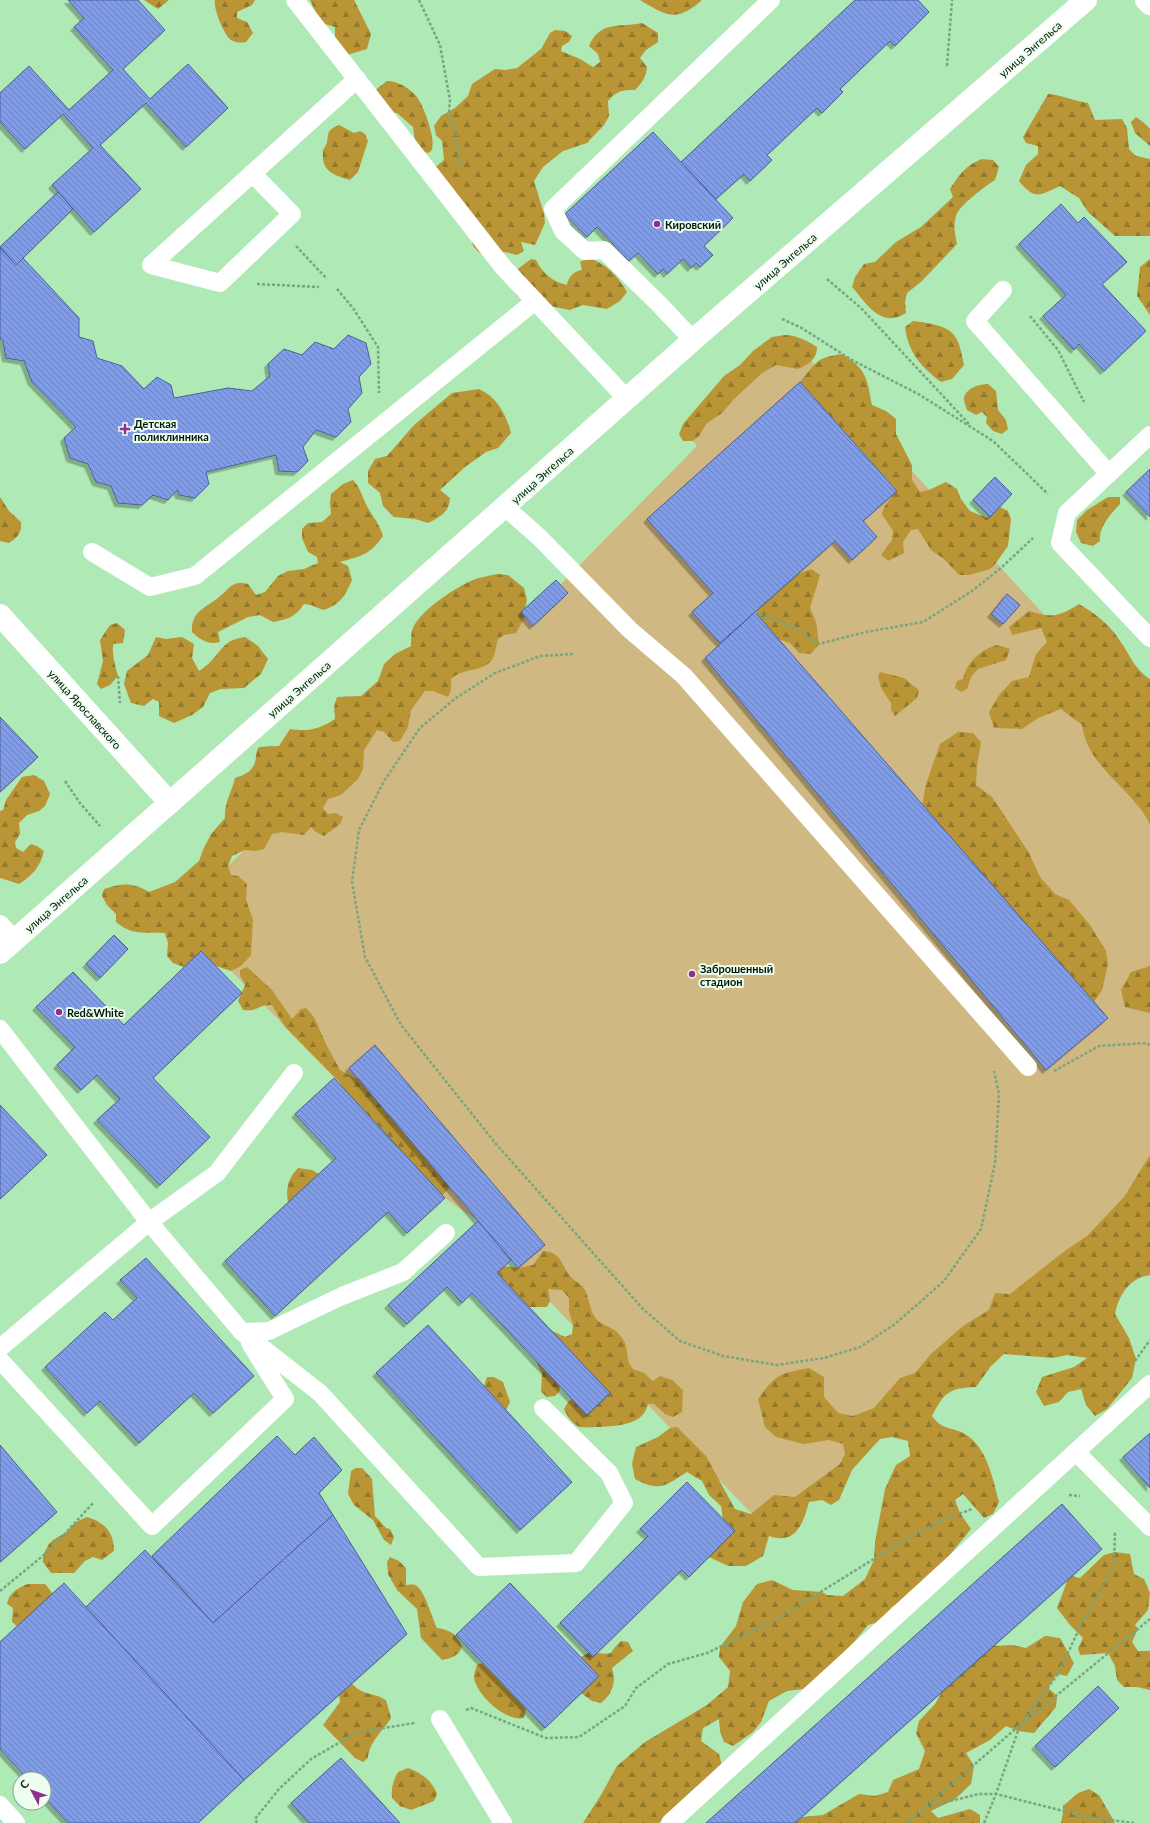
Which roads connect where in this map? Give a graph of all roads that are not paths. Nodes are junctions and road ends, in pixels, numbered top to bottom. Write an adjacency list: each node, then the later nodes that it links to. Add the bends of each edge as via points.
1 (296, 0): 6 (lane)
2 (771, 0): 10 (lane, via 552,209 563,231 585,251 604,250)
3 (1086, 0): 10 (street, улица Энгельса)
4 (1146, 0): 5 (street)
5 (1150, 4)
6 (357, 79): 7 (lane); 9 (lane, via 503,267)
7 (252, 173): 7 (lane, via 151,265 220,283 292,214)
8 (1003, 290): 13 (lane, via 975,321)
9 (535, 301): 11 (lane); 15 (lane, via 195,576 150,587)
10 (693, 340): 11 (street, улица Энгельса)
11 (626, 399): 14 (street, улица Энгельса)
12 (1150, 435): 13 (lane)
13 (1109, 474): 17 (lane, via 1067,513 1060,543)
14 (505, 507): 18 (street, улица Энгельса); 22 (lane, via 539,537 630,630 684,676)
15 (92, 552)
16 (0, 616): 18 (street, улица Ярославского)
17 (1150, 638)
18 (170, 803): 20 (street, улица Энгельса)
19 (0, 924): 20 (lane)
20 (7, 946)
21 (0, 1029): 24 (lane)
22 (1028, 1067)
23 (294, 1072): 24 (lane, via 217,1172)
24 (149, 1222): 26 (lane); 27 (lane)
25 (446, 1233): 26 (lane, via 403,1272 342,1296 269,1331)
26 (242, 1332): 28 (lane, via 285,1399 152,1526); 30 (lane, via 320,1393 479,1567 576,1563 624,1503 609,1473)
27 (0, 1348)
28 (0, 1360)
29 (1150, 1384): 31 (lane)
30 (543, 1408)
31 (1076, 1452): 32 (lane); 37 (lane)
32 (1150, 1527)
33 (440, 1719): 36 (lane)
34 (0, 1805): 35 (lane)
35 (16, 1823)
36 (503, 1823)
37 (670, 1823)

